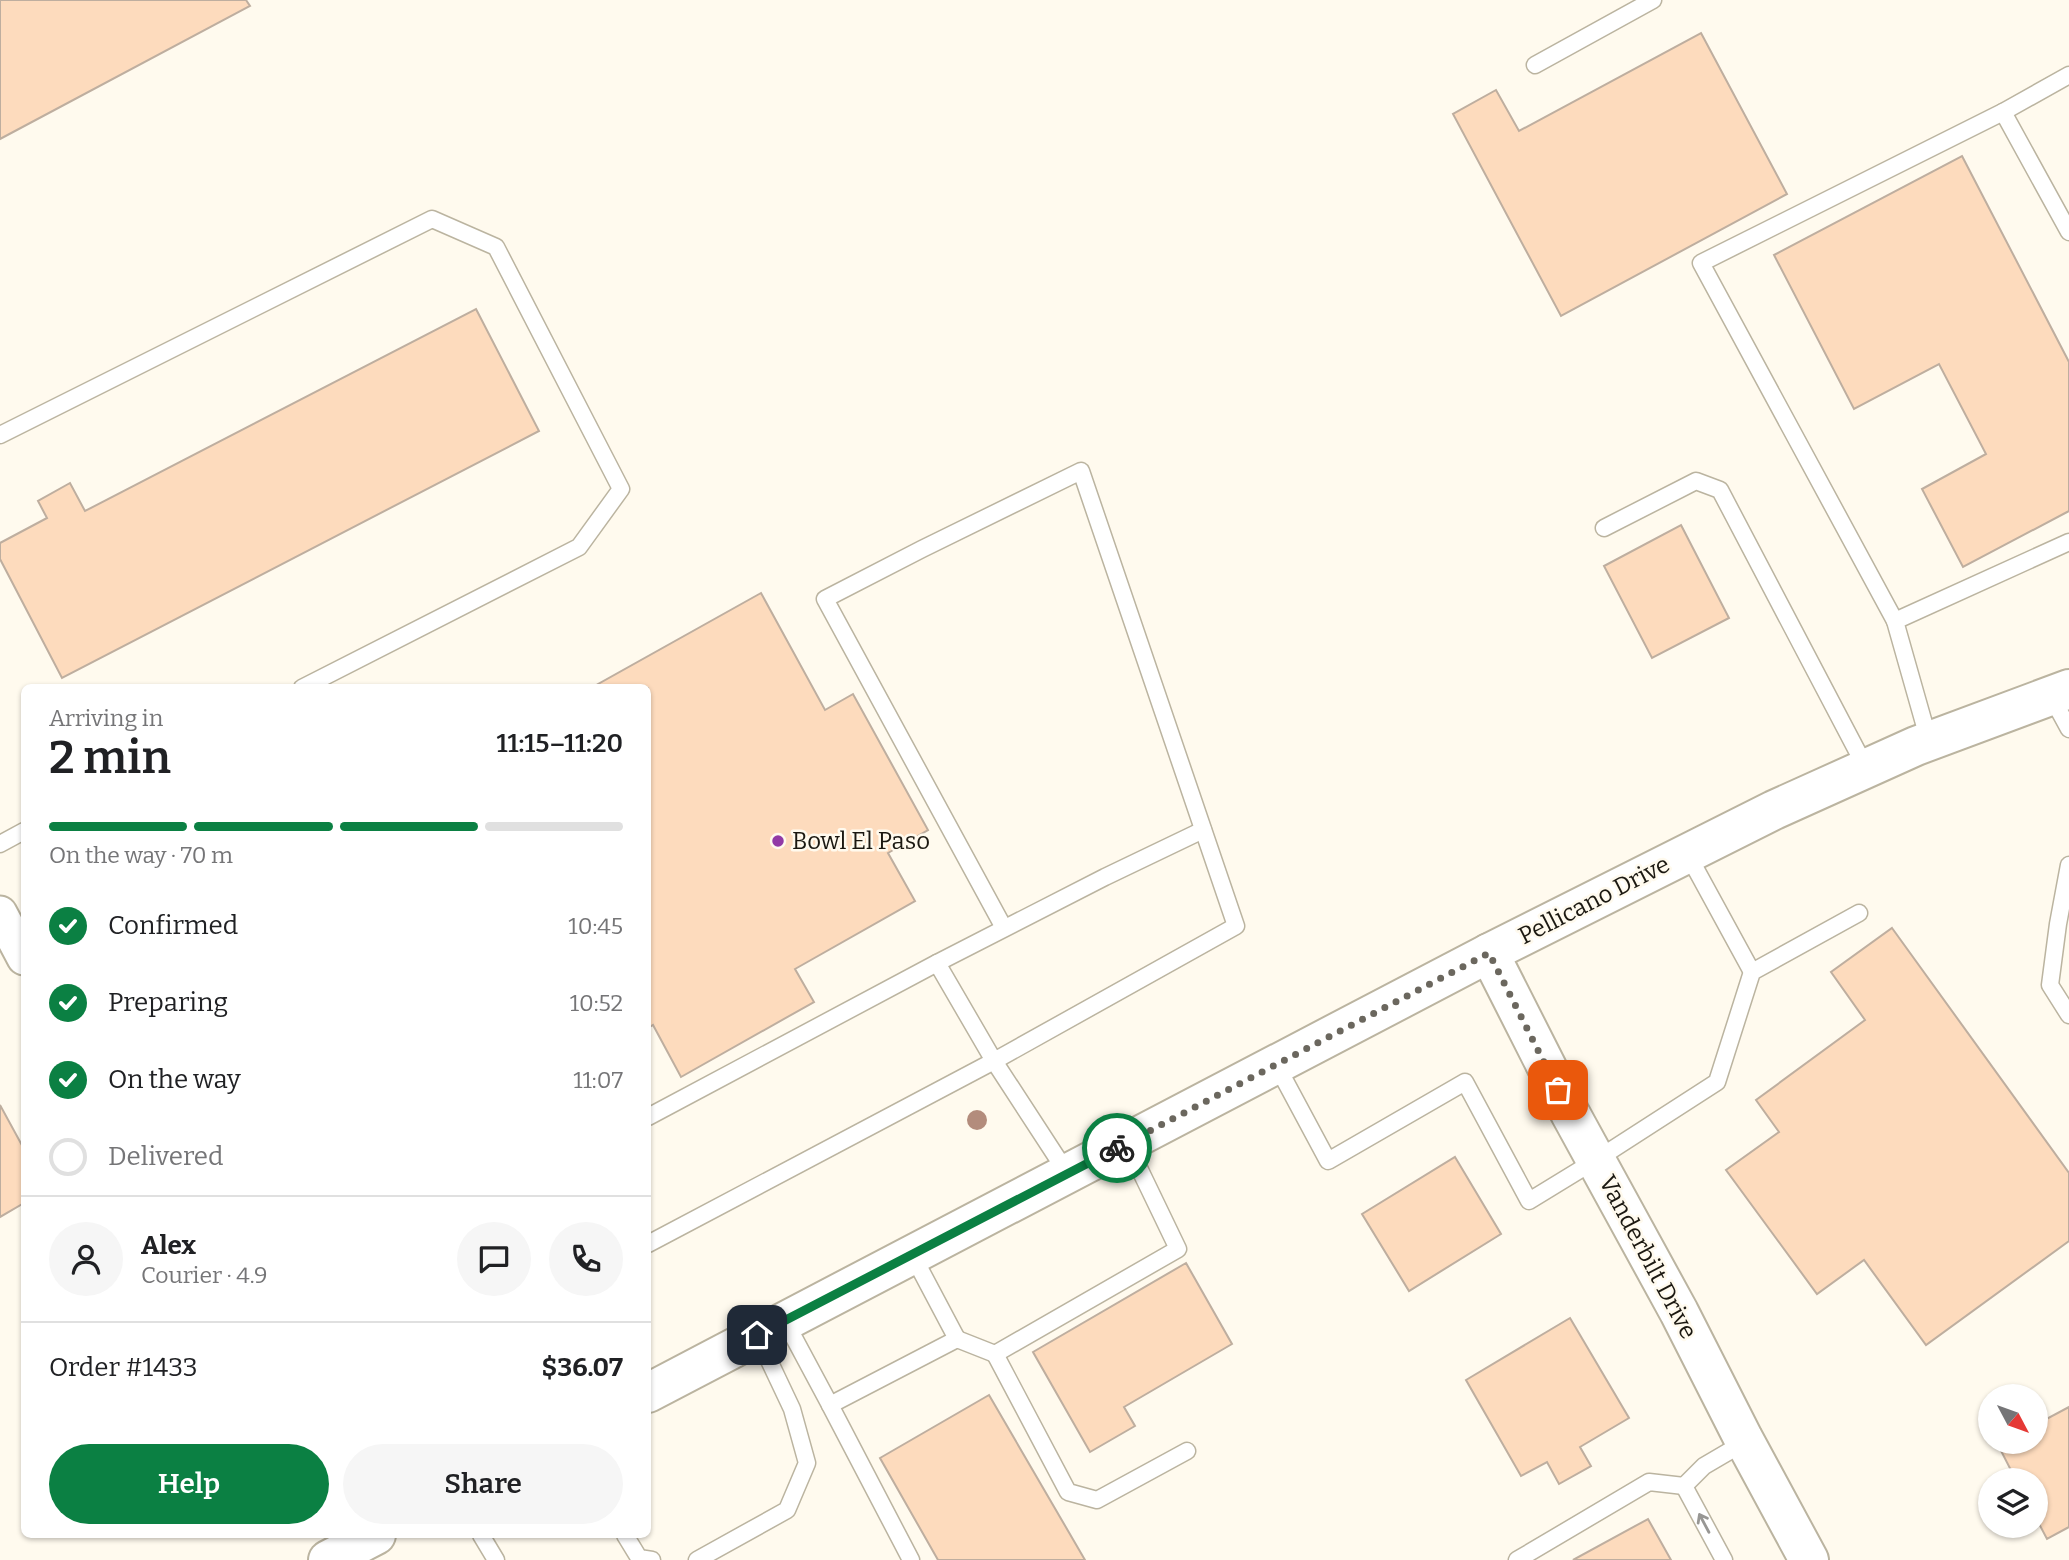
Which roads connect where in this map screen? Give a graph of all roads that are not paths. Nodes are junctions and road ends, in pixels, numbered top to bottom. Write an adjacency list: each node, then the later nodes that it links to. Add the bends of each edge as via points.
1 (1653, 0): 2 (lane)
2 (1535, 65)
3 (2069, 75): 4 (lane)
4 (2003, 112): 5 (lane); 9 (lane, via 1701,263)
5 (2069, 232)
6 (0, 435): 10 (lane, via 432,219 496,247 621,489 579,547)
7 (1604, 528): 14 (lane, via 1696,481 1720,490)
8 (2069, 542): 9 (lane)
9 (1895, 621): 13 (lane)
10 (310, 684)
11 (2060, 692): 12 (lane); 13 (street, Pellicano Drive)
12 (2069, 729)
13 (1929, 741): 14 (street, Pellicano Drive)
14 (1866, 768): 18 (street, Pellicano Drive)
15 (1203, 830): 22 (lane); 22 (lane, via 1081,471 825,599); 28 (lane, via 1236,926)
16 (21, 833): 17 (lane)
17 (0, 844)
18 (1688, 853): 24 (street, Pellicano Drive); 26 (lane)
19 (2069, 865): 27 (lane, via 2050,985)
20 (0, 913): 23 (street)
21 (1859, 913): 26 (lane)
22 (1004, 928): 25 (lane)
23 (21, 952)
24 (1489, 953): 29 (street, Pellicano Drive); 32 (street, Vanderbilt Drive)
25 (937, 963): 28 (lane); 30 (lane)
26 (1752, 972): 32 (lane, via 1717,1082)
27 (2069, 1015)
28 (994, 1061): 33 (lane); 34 (lane)
29 (1276, 1064): 31 (street, Pellicano Drive); 32 (lane, via 1328,1161 1465,1082 1529,1201)
30 (651, 1115)
31 (1127, 1143): 33 (street, Pellicano Drive); 38 (lane, via 1178,1249)
32 (1596, 1160): 41 (street, Vanderbilt Drive)
33 (1067, 1173): 35 (street, Pellicano Drive)
34 (651, 1242)
35 (912, 1254): 36 (street, Pellicano Drive); 37 (lane)
36 (771, 1328): 39 (street, Pellicano Drive); 40 (lane); 50 (lane, via 807,1463 787,1510)
37 (957, 1339): 38 (lane); 40 (lane)
38 (995, 1354): 42 (lane, via 1068,1492 1097,1500)
39 (651, 1391)
40 (830, 1405): 51 (lane)
41 (1745, 1443): 43 (lane, via 1704,1466); 54 (street, Vanderbilt Drive)
42 (1187, 1451)
43 (1684, 1486): 52 (lane, via 1649,1482); 53 (lane, one-way to 43)
44 (369, 1538): 47 (street)
45 (483, 1538): 48 (lane)
46 (627, 1538): 49 (lane, via 639,1558)
47 (336, 1552)
48 (496, 1560)
49 (652, 1560)
50 (697, 1560)
51 (911, 1560)
52 (1517, 1560)
53 (1724, 1560)
54 (1809, 1560)

